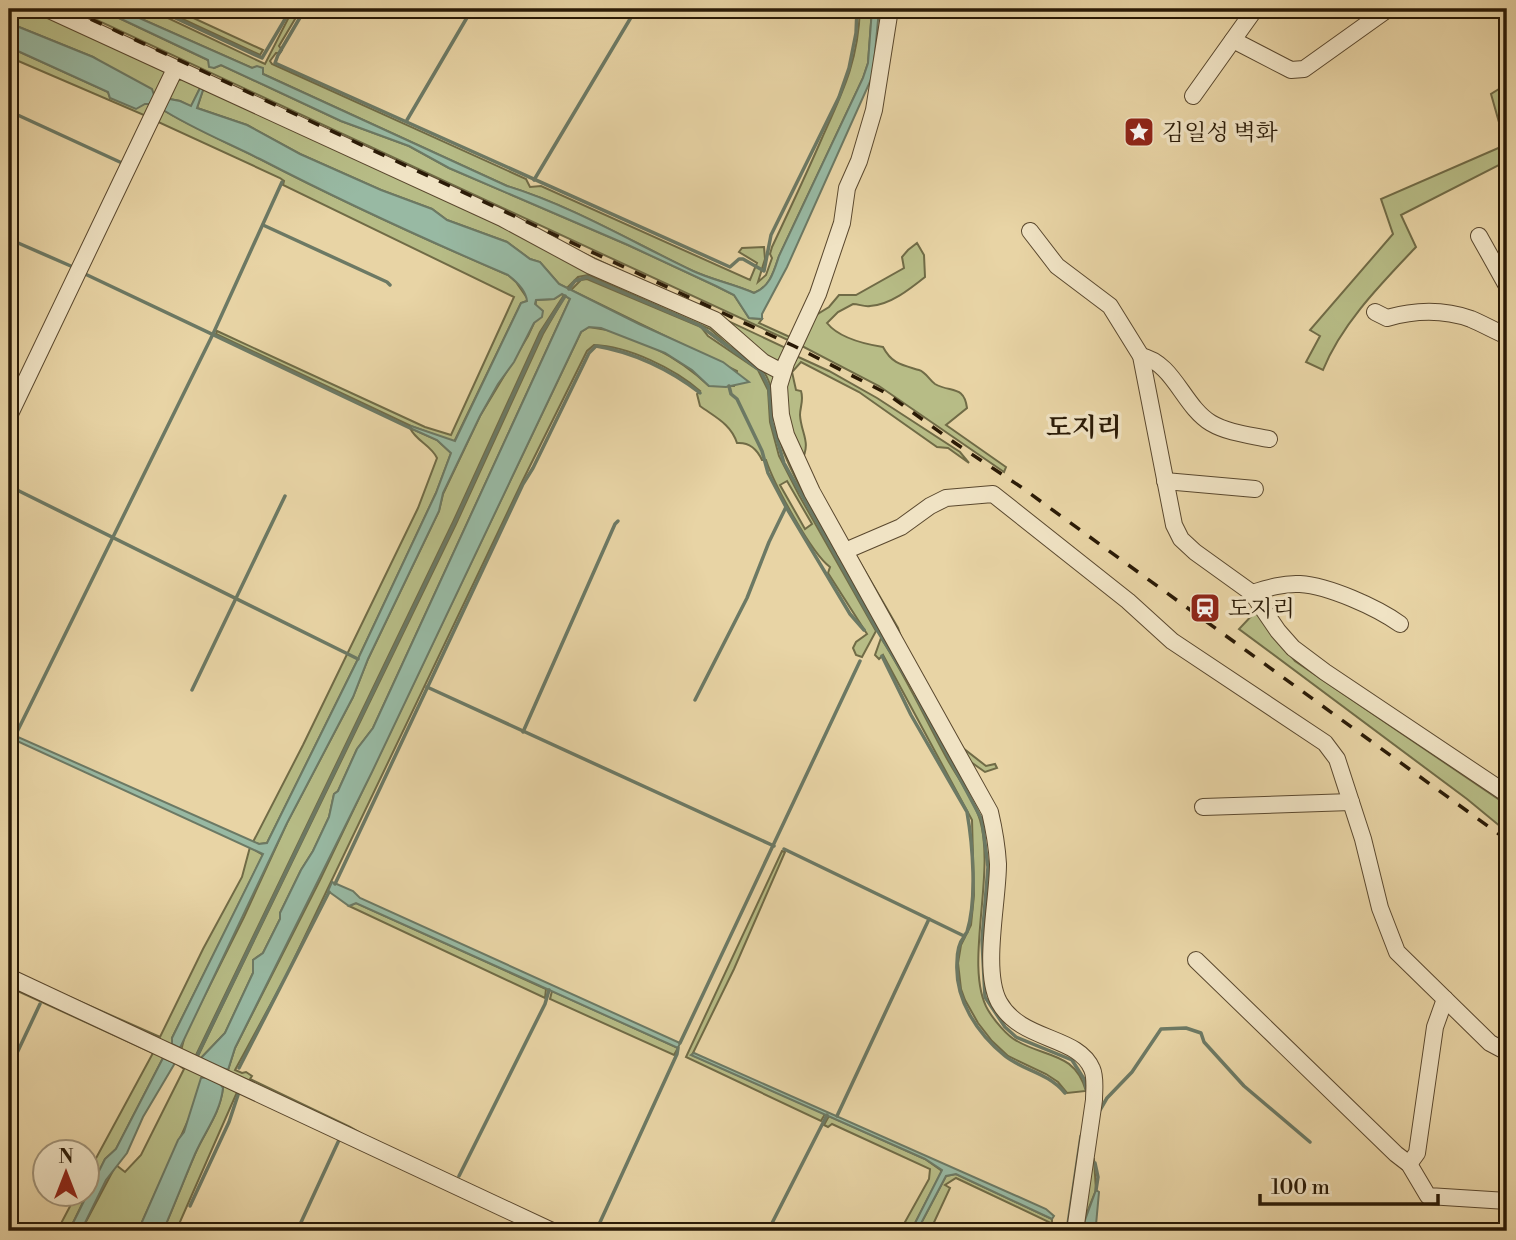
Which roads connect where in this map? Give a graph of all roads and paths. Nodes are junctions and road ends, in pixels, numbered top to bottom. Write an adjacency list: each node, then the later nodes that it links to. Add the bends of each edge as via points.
1 (47, 9): 6 (street)
2 (890, 9): 14 (street, via 874,110 847,188 842,223 818,293)
3 (1255, 9): 5 (street)
4 (1388, 9): 5 (street, via 1304,69 1291,70)
5 (1233, 40): 7 (street)
6 (175, 69): 14 (street, via 715,320 763,362); 15 (street)
7 (1193, 96)
8 (1030, 231): 13 (street, via 1057,266 1110,306)
9 (1479, 236): 10 (street)
10 (1507, 286)
11 (1375, 312): 12 (street, via 1387,318 1411,311 1438,312 1470,319)
12 (1507, 336)
13 (1140, 356): 16 (street, via 1154,359 1211,424); 17 (street)
14 (782, 372): 19 (street, via 779,398 786,435)
15 (9, 416)
16 (1269, 439)
17 (1165, 481): 18 (street); 20 (street, via 1181,539)
18 (1255, 489)
19 (845, 551): 23 (street, via 901,527 946,498 993,494 1172,640 1325,743 1337,759); 32 (street, via 990,811 998,866 992,977 999,1002 1025,1029 1079,1052 1092,1069 1094,1100)
20 (1252, 593): 21 (street, via 1272,586 1320,587); 22 (street, via 1293,648)
21 (1400, 624)
22 (1507, 794)
23 (1351, 802): 24 (street); 27 (street, via 1397,952)
24 (1203, 807)
25 (1196, 960): 29 (street)
26 (9, 977): 31 (street)
27 (1445, 999): 28 (street, via 1490,1043); 29 (street, via 1435,1027 1417,1153)
28 (1507, 1052)
29 (1409, 1164): 30 (street, via 1429,1196)
30 (1507, 1201)
31 (552, 1231)
32 (1075, 1231)

